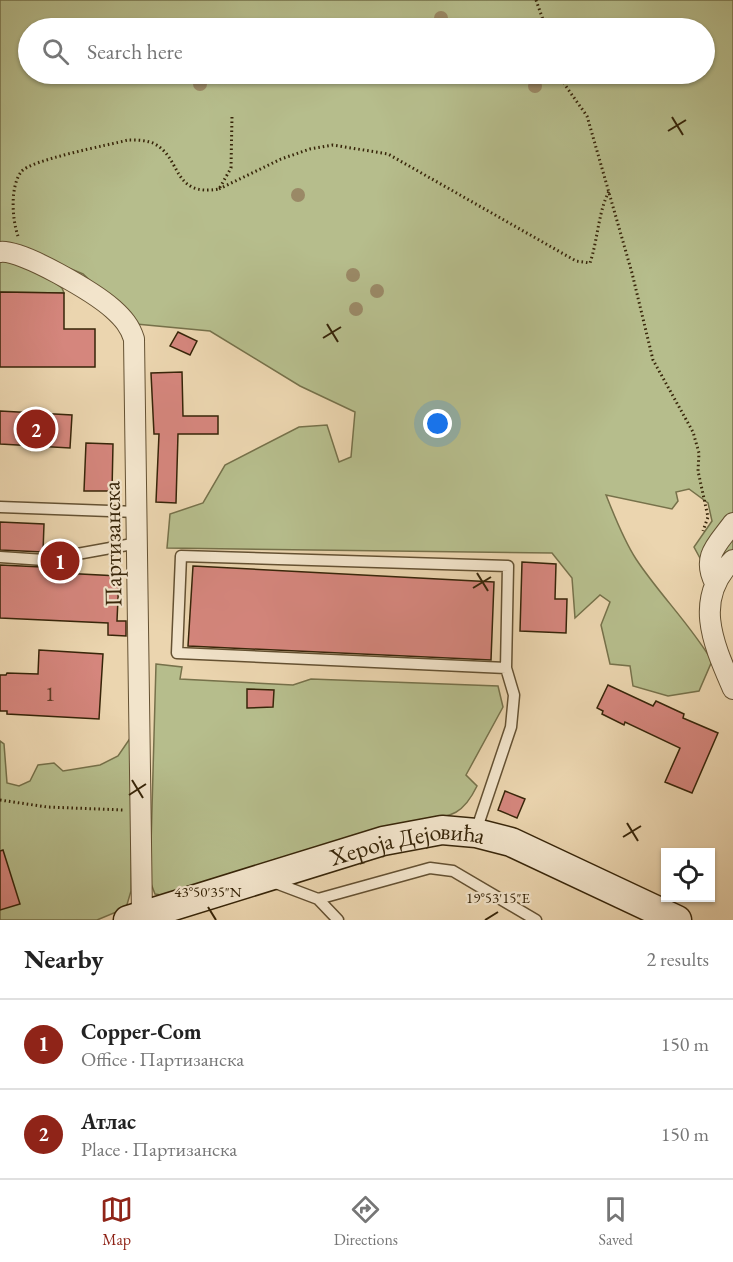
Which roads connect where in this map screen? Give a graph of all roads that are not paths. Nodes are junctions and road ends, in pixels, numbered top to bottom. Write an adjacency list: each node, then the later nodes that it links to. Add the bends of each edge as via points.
1 (0, 252): 3 (street, Партизанска, via 31,258 110,306 130,327 135,353)
2 (0, 507): 3 (lane)
3 (137, 512): 5 (street, Партизанска)
4 (733, 523): 8 (street, via 709,556)
5 (138, 543): 6 (lane, via 44,560); 14 (street, Партизанска, via 141,811)
6 (0, 557)
7 (733, 560): 8 (street)
8 (715, 583): 10 (street, via 710,630)
9 (506, 668): 9 (lane, via 177,653 181,556 508,566); 11 (lane, via 514,695 511,727)
10 (731, 676)
11 (476, 833): 12 (street, Хероја Дејовића, via 416,833); 17 (street, Хероја Дејовића, via 511,842)
12 (262, 877): 13 (lane); 14 (street, Хероја Дејовића)
13 (318, 899): 15 (lane); 16 (lane, via 430,868 453,871)
14 (135, 918)
15 (338, 920)
16 (536, 920)
17 (677, 920)

